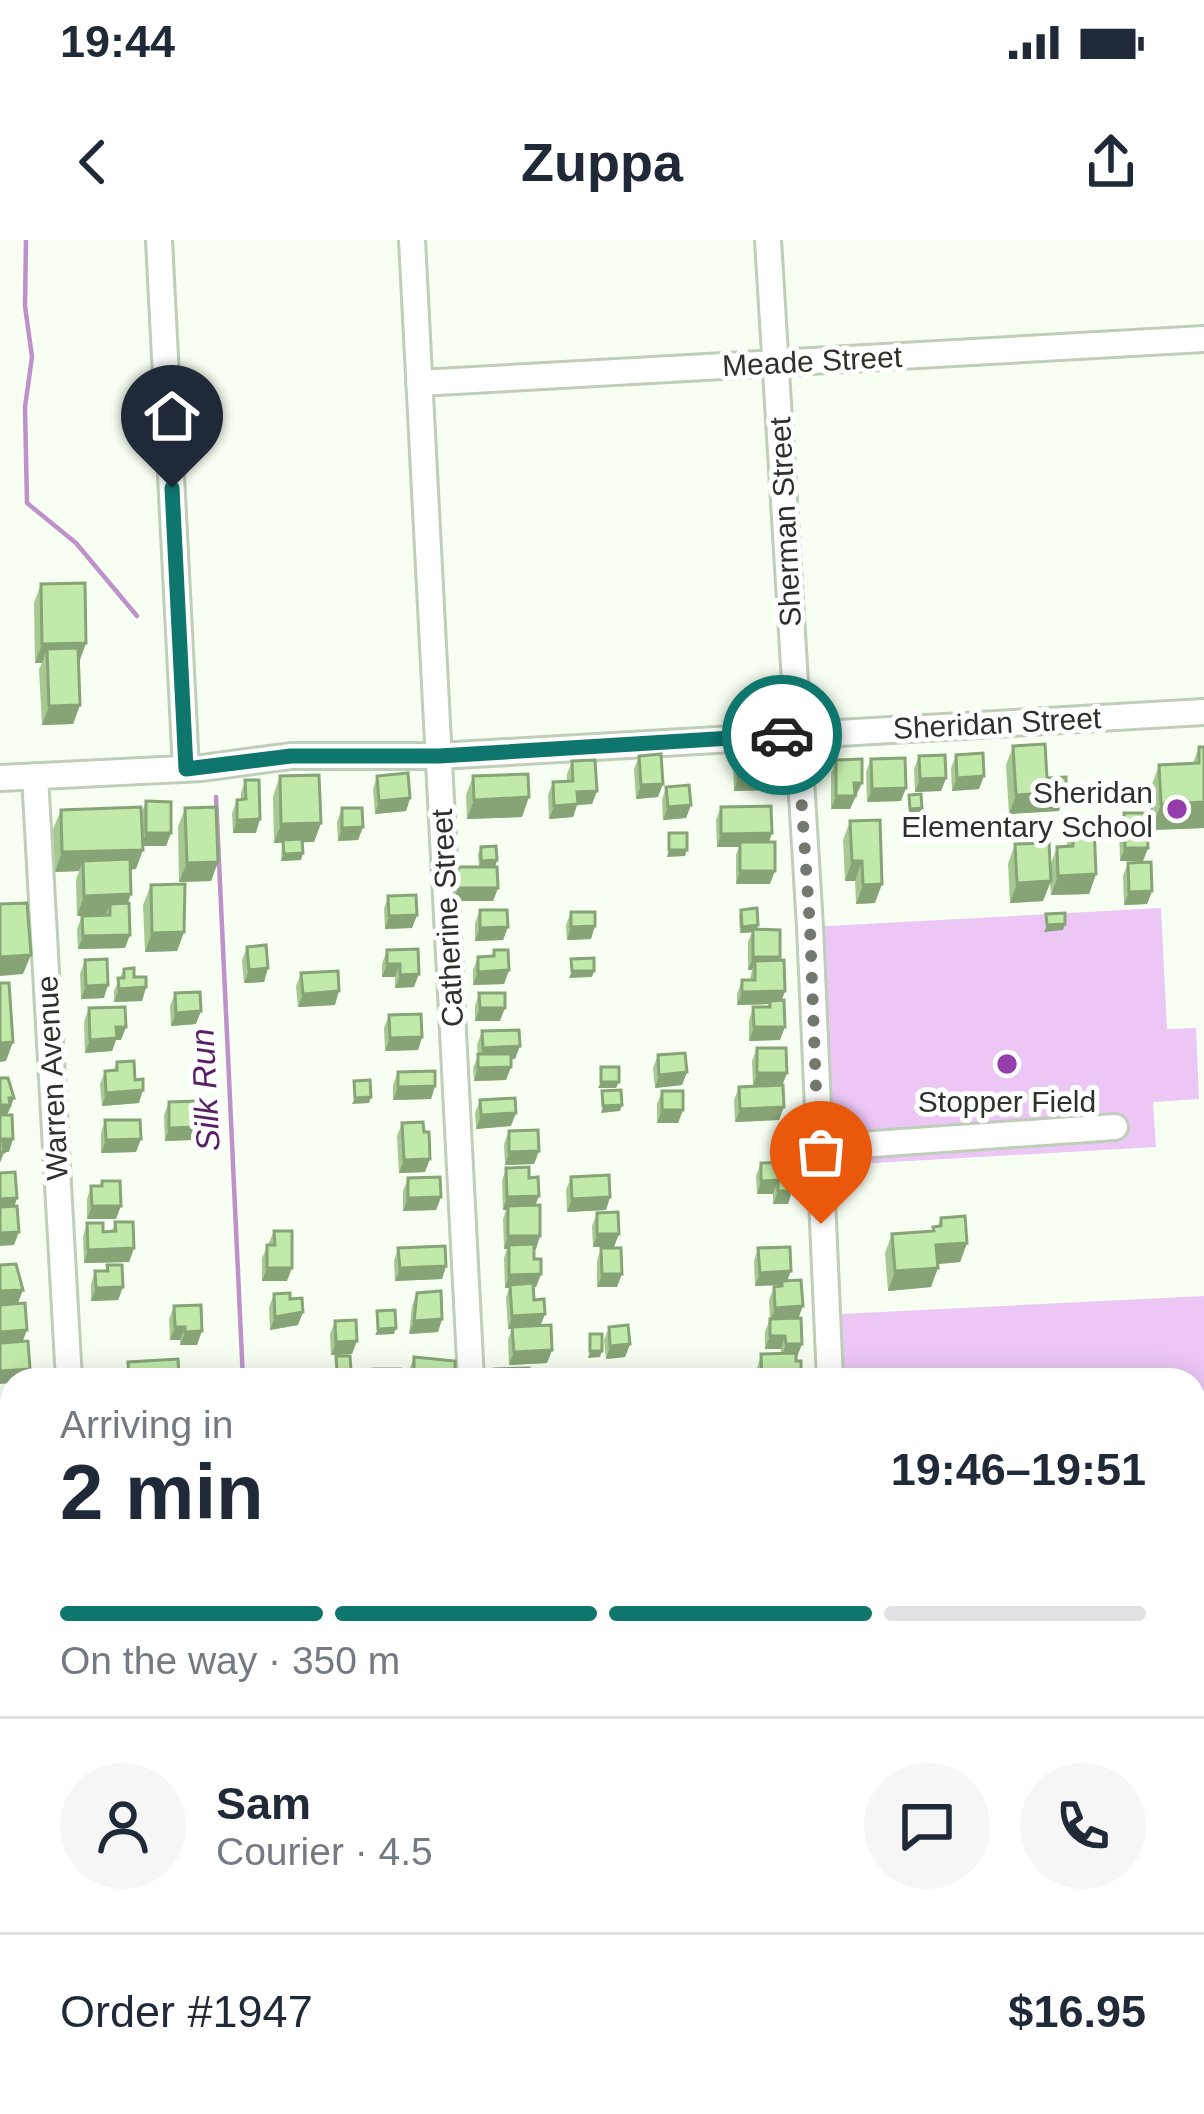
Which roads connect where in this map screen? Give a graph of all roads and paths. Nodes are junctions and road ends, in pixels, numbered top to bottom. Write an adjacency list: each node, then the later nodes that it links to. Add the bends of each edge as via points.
1 (159, 240): 10 (street)
2 (412, 240): 6 (street, Catherine Street)
3 (769, 240): 5 (street, Sherman Street)
4 (1204, 339): 5 (street, Meade Street)
5 (777, 364): 6 (street, Meade Street); 8 (street, Sherman Street)
6 (419, 383): 9 (street, Catherine Street)
7 (1204, 712): 8 (street, Sheridan Street)
8 (797, 734): 9 (street, Sheridan Street); 14 (street, Sherman Street)
9 (439, 756): 10 (street, Sheridan Street, via 291,756); 16 (street, Catherine Street)
10 (186, 769): 11 (street, Sheridan Street)
11 (35, 776): 12 (street, Sheridan Street); 15 (street, Warren Avenue)
12 (0, 778)
13 (1115, 1127): 14 (street)
14 (817, 1148): 17 (street, Sherman Street)
15 (68, 1368)
16 (470, 1368)
17 (829, 1368)

